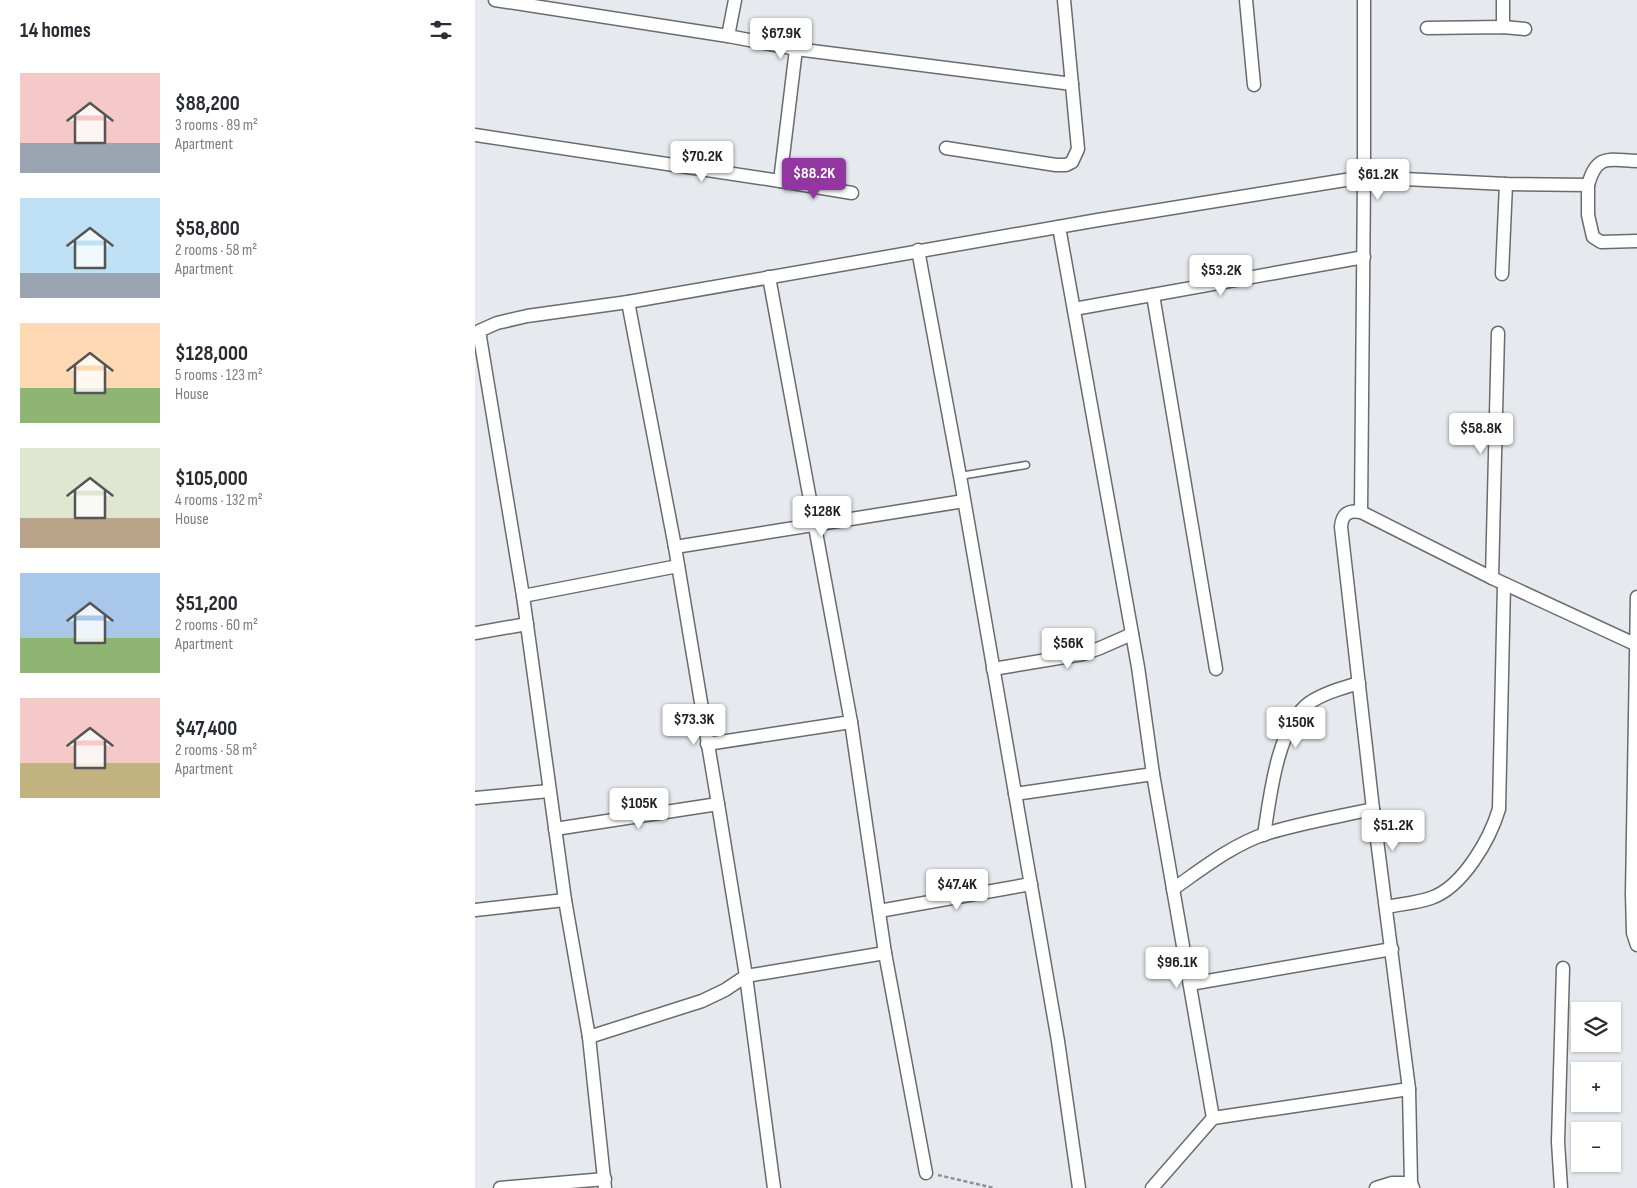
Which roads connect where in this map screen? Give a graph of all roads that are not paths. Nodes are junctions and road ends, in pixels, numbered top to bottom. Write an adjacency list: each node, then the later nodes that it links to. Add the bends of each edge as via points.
1 (495, 0): 10 (street)
2 (735, 0): 10 (street)
3 (1064, 0): 12 (street)
4 (1246, 0): 13 (street)
5 (1364, 0): 17 (street)
6 (1503, 0): 7 (street)
7 (1503, 27): 8 (street); 9 (street)
8 (1427, 28)
9 (1525, 29)
10 (728, 36): 11 (street)
11 (796, 49): 12 (street); 18 (street)
12 (1072, 84): 15 (street, via 1078,149 1072,162 1056,165)
13 (1255, 85)
14 (475, 135): 18 (street)
15 (946, 148)
16 (1637, 161): 20 (street, via 1604,160 1596,165)
17 (1364, 178): 19 (street); 22 (street); 25 (street)
18 (781, 181): 21 (street)
19 (1506, 184): 20 (street); 26 (street)
20 (1588, 185): 23 (street, via 1588,215 1593,237 1601,242)
21 (852, 193)
22 (1059, 227): 24 (street); 30 (street)
23 (1637, 241)
24 (918, 250): 27 (street); 34 (street)
25 (1364, 258): 28 (street); 36 (street)
26 (1502, 274)
27 (769, 278): 29 (street); 37 (street)
28 (1153, 295): 30 (street); 49 (street)
29 (628, 302): 31 (street, via 527,316); 38 (street)
30 (1074, 309): 46 (street)
31 (477, 332): 42 (street)
32 (1498, 333): 40 (street)
33 (1026, 465): 34 (lane)
34 (960, 476): 35 (street)
35 (964, 501): 37 (street); 48 (street)
36 (1361, 512): 40 (street); 50 (street, via 1347,513 1341,518)
37 (814, 526): 38 (street); 51 (street)
38 (675, 547): 39 (street)
39 (678, 566): 42 (street); 52 (street)
40 (1492, 578): 41 (street)
41 (1504, 584): 47 (street); 64 (street, via 1499,809 1495,822 1463,875 1449,889 1432,898)
42 (523, 596): 44 (street)
43 (1637, 597): 47 (street)
44 (527, 624): 45 (street); 54 (street)
45 (475, 633)
46 (1131, 634): 48 (street, via 1083,654); 53 (street)
47 (1637, 645): 67 (street, via 1632,894 1633,933)
48 (993, 669): 55 (street)
49 (1216, 669)
50 (1359, 683): 58 (street); 60 (street, via 1327,694 1309,704 1296,717 1285,738 1276,768)
51 (851, 722): 52 (street); 66 (street)
52 (707, 744): 57 (street)
53 (1153, 774): 55 (street); 62 (street)
54 (549, 791): 56 (street); 59 (street)
55 (1015, 794): 61 (street)
56 (475, 798)
57 (718, 804): 59 (street); 71 (street)
58 (1373, 809): 60 (street); 64 (street)
59 (555, 829): 63 (street)
60 (1264, 834): 62 (street)
61 (1031, 884): 66 (street); 81 (street)
62 (1173, 889): 72 (street)
63 (565, 900): 65 (street); 73 (street)
64 (1386, 906): 68 (street)
65 (475, 910)
66 (879, 911): 69 (street)
67 (1637, 944)
68 (1392, 950): 72 (street); 74 (street)
69 (885, 953): 71 (street); 76 (street)
70 (1563, 968): 84 (street, via 1558,1142)
71 (746, 976): 73 (street, via 701,1001); 80 (street)
72 (1190, 984): 75 (street)
73 (589, 1037): 77 (street)
74 (1409, 1089): 75 (street); 78 (street)
75 (1213, 1118): 82 (street)
76 (926, 1173)
77 (605, 1184): 79 (street)
78 (1412, 1186): 83 (street, via 1393,1183)
79 (500, 1188)
80 (774, 1188)
81 (1079, 1188)
82 (1152, 1188)
83 (1376, 1188)
84 (1561, 1188)

